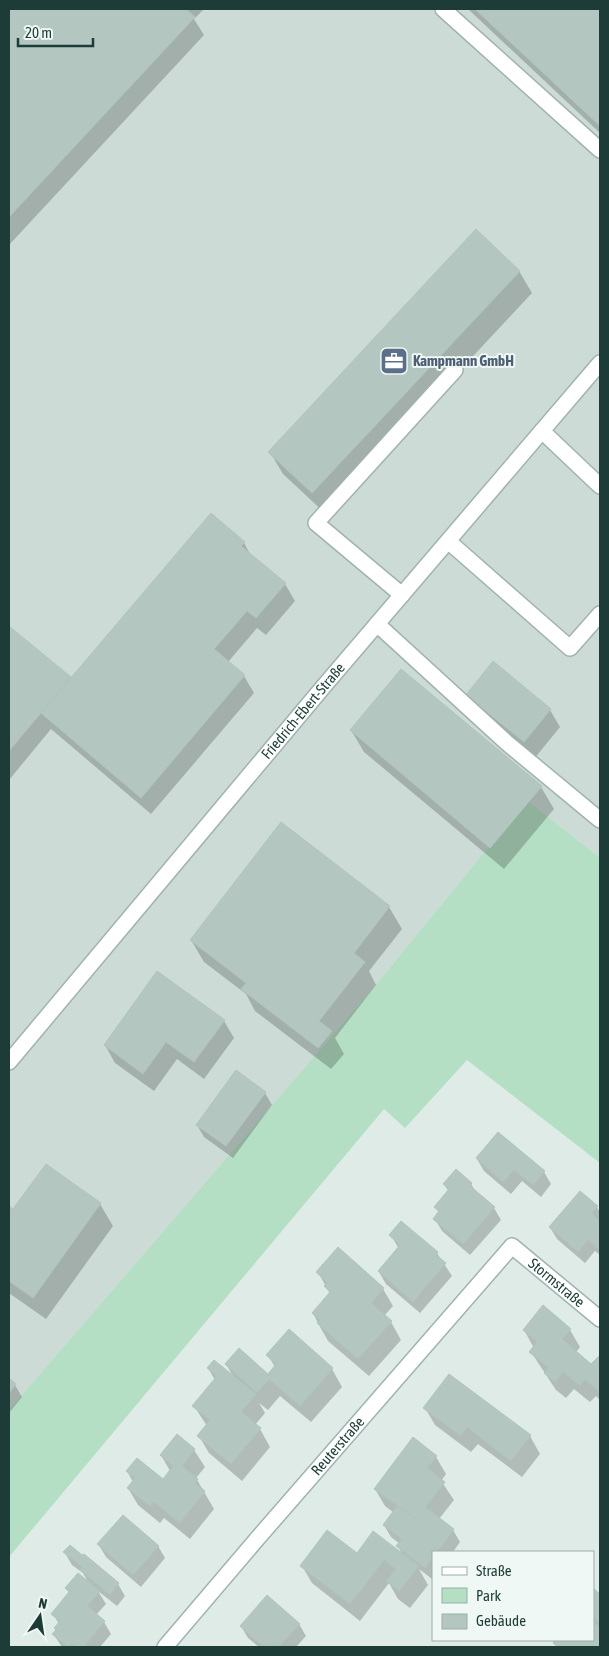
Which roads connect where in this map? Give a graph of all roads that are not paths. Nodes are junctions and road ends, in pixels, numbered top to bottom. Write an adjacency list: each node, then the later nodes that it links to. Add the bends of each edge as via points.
1 (443, 9): 2 (street)
2 (600, 150)
3 (600, 363): 5 (street, Friedrich-Ebert-Straße)
4 (456, 370): 8 (street, via 316,523)
5 (542, 431): 6 (street); 7 (street, Friedrich-Ebert-Straße)
6 (600, 486)
7 (448, 541): 8 (street, Friedrich-Ebert-Straße); 9 (street, via 570,648)
8 (402, 595): 10 (street, Friedrich-Ebert-Straße)
9 (600, 614)
10 (377, 624): 11 (street, via 507,743); 12 (street, Friedrich-Ebert-Straße)
11 (600, 820)
12 (9, 1062)
13 (512, 1246): 14 (street, Stormstraße); 15 (street, Reuterstraße)
14 (600, 1319)
15 (166, 1647)

